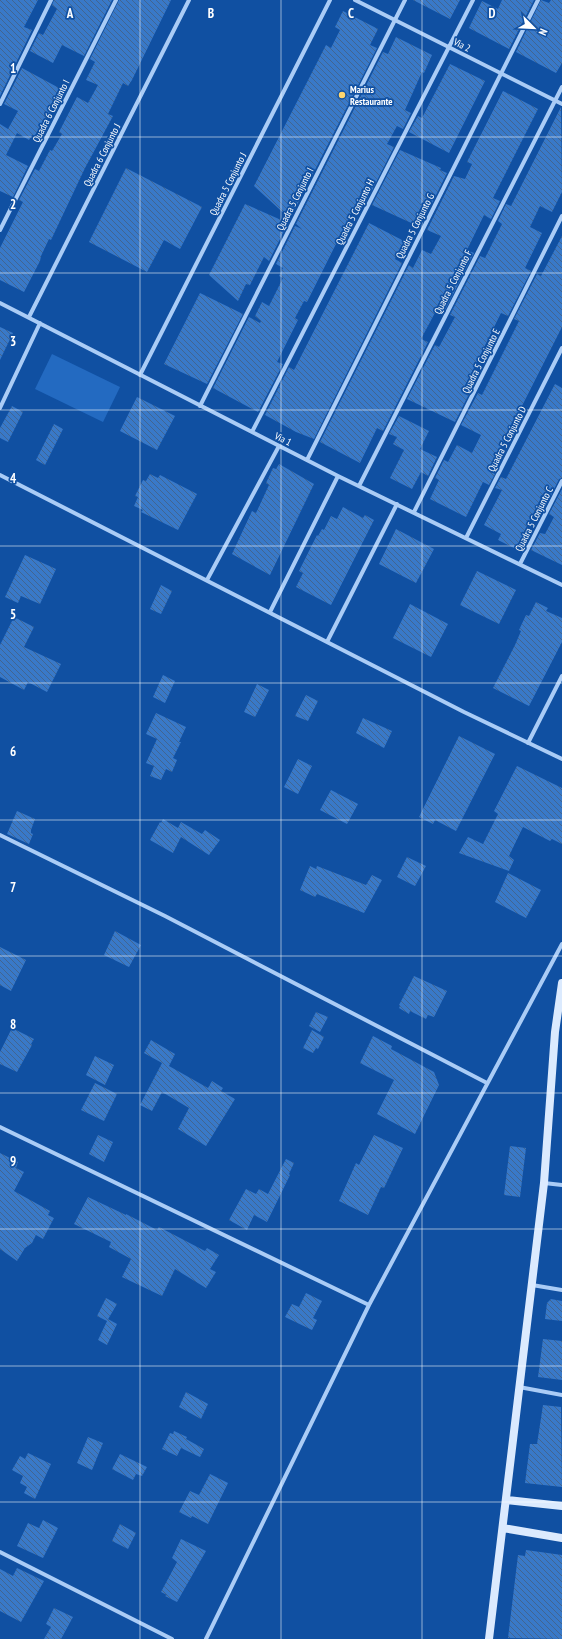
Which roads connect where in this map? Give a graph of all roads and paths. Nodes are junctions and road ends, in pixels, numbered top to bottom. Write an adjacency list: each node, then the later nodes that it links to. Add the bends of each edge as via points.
1 (51, 0): 14 (street)
2 (116, 0): 17 (street, Quadra 6 Conjunto I)
3 (189, 0): 19 (street, Quadra 6 Conjunto J)
4 (330, 0): 22 (street, Quadra 5 Conjunto J)
5 (355, 0): 9 (street, Via 2)
6 (405, 0): 9 (street, Quadra 5 Conjunto I)
7 (473, 0): 10 (street, Quadra 5 Conjunto H)
8 (538, 0): 11 (street, Quadra 5 Conjunto G)
9 (395, 20): 10 (street, Via 2); 23 (street, Quadra 5 Conjunto I)
10 (449, 47): 11 (street, Via 2); 25 (street, Quadra 5 Conjunto H)
11 (501, 73): 13 (street, Via 2); 27 (street, Quadra 5 Conjunto G)
12 (562, 87): 13 (street, Quadra 5 Conjunto F)
13 (555, 100): 15 (street, Via 2); 31 (street, Quadra 5 Conjunto F)
14 (0, 104)
15 (562, 104)
16 (562, 216): 33 (street, Quadra 5 Conjunto E)
17 (0, 230)
18 (0, 303): 19 (street, Via 1)
19 (29, 317): 20 (street, Via 1)
20 (40, 323): 22 (street, Via 1); 24 (street)
21 (562, 348): 34 (street, Quadra 5 Conjunto D)
22 (140, 375): 23 (street, Via 1)
23 (200, 406): 25 (street, Via 1)
24 (0, 408)
25 (252, 432): 26 (street, Via 1)
26 (279, 446): 27 (street, Via 1); 36 (street)
27 (307, 460): 29 (street, Via 1)
28 (0, 475): 36 (street)
29 (338, 476): 31 (street, Via 1); 38 (street)
30 (562, 481): 35 (street, Quadra 5 Conjunto C)
31 (359, 486): 32 (street, Via 1)
32 (397, 504): 33 (street, Via 1); 39 (street)
33 (414, 512): 34 (street, Via 1)
34 (466, 538): 35 (street, Via 1)
35 (520, 564): 37 (street, Via 1)
36 (207, 580): 38 (street)
37 (562, 585)
38 (270, 612): 39 (street)
39 (327, 642): 41 (street)
40 (562, 676): 41 (street)
41 (528, 743): 42 (street)
42 (562, 758)
43 (0, 835): 46 (street, via 172,919)
44 (562, 944): 46 (street)
45 (562, 983): 48 (street)
46 (487, 1083): 52 (street)
47 (0, 1128): 52 (street)
48 (544, 1183): 49 (street); 50 (street)
49 (562, 1185)
50 (532, 1285): 51 (street); 53 (street)
51 (562, 1290)
52 (369, 1305): 61 (street)
53 (519, 1387): 54 (street); 55 (street)
54 (562, 1395)
55 (506, 1500): 56 (street); 57 (street)
56 (562, 1506)
57 (503, 1528): 58 (street); 62 (street)
58 (562, 1538)
59 (0, 1552): 60 (street)
60 (172, 1639)
61 (206, 1639)
62 (489, 1639)

